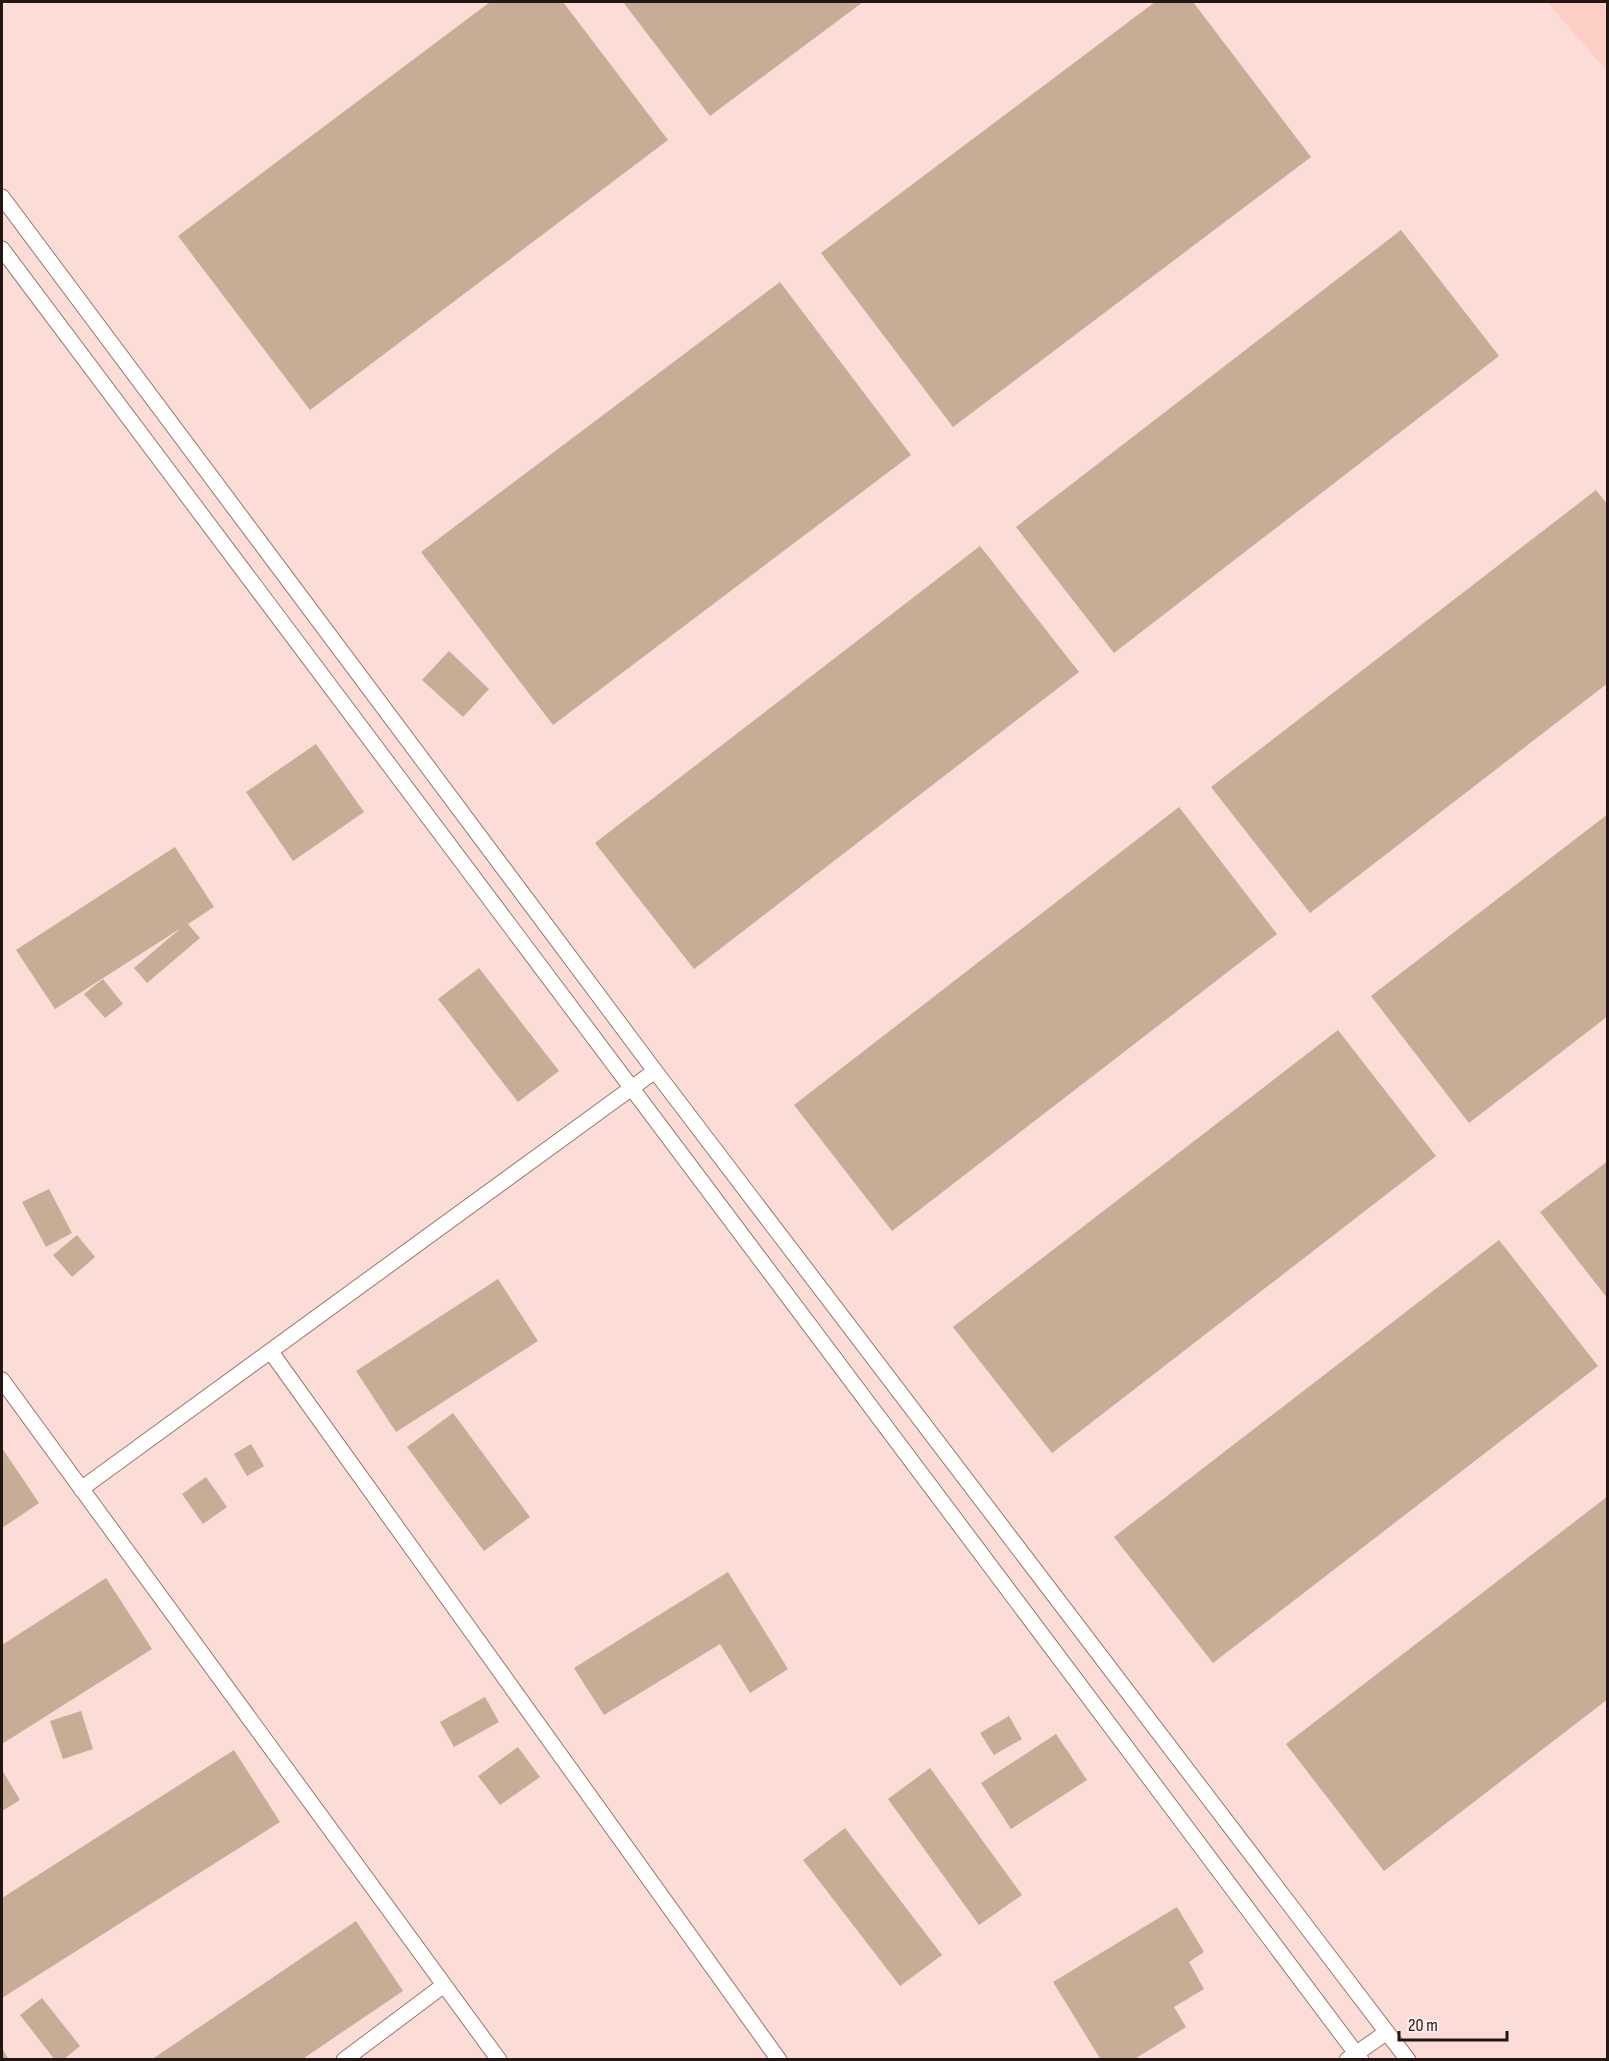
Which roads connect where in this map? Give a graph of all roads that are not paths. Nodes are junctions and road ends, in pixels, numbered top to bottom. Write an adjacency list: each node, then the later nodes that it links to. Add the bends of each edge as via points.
1 (2, 197): 3 (lane)
2 (2, 249): 4 (lane)
3 (656, 1071): 4 (lane); 9 (lane)
4 (632, 1089): 5 (lane); 10 (lane)
5 (271, 1352): 7 (lane); 13 (lane)
6 (2, 1380): 7 (lane)
7 (81, 1490): 8 (lane)
8 (444, 1984): 11 (lane); 12 (lane)
9 (1387, 2032): 10 (lane); 14 (lane)
10 (1354, 2058)
11 (344, 2060)
12 (499, 2060)
13 (779, 2060)
14 (1408, 2060)

